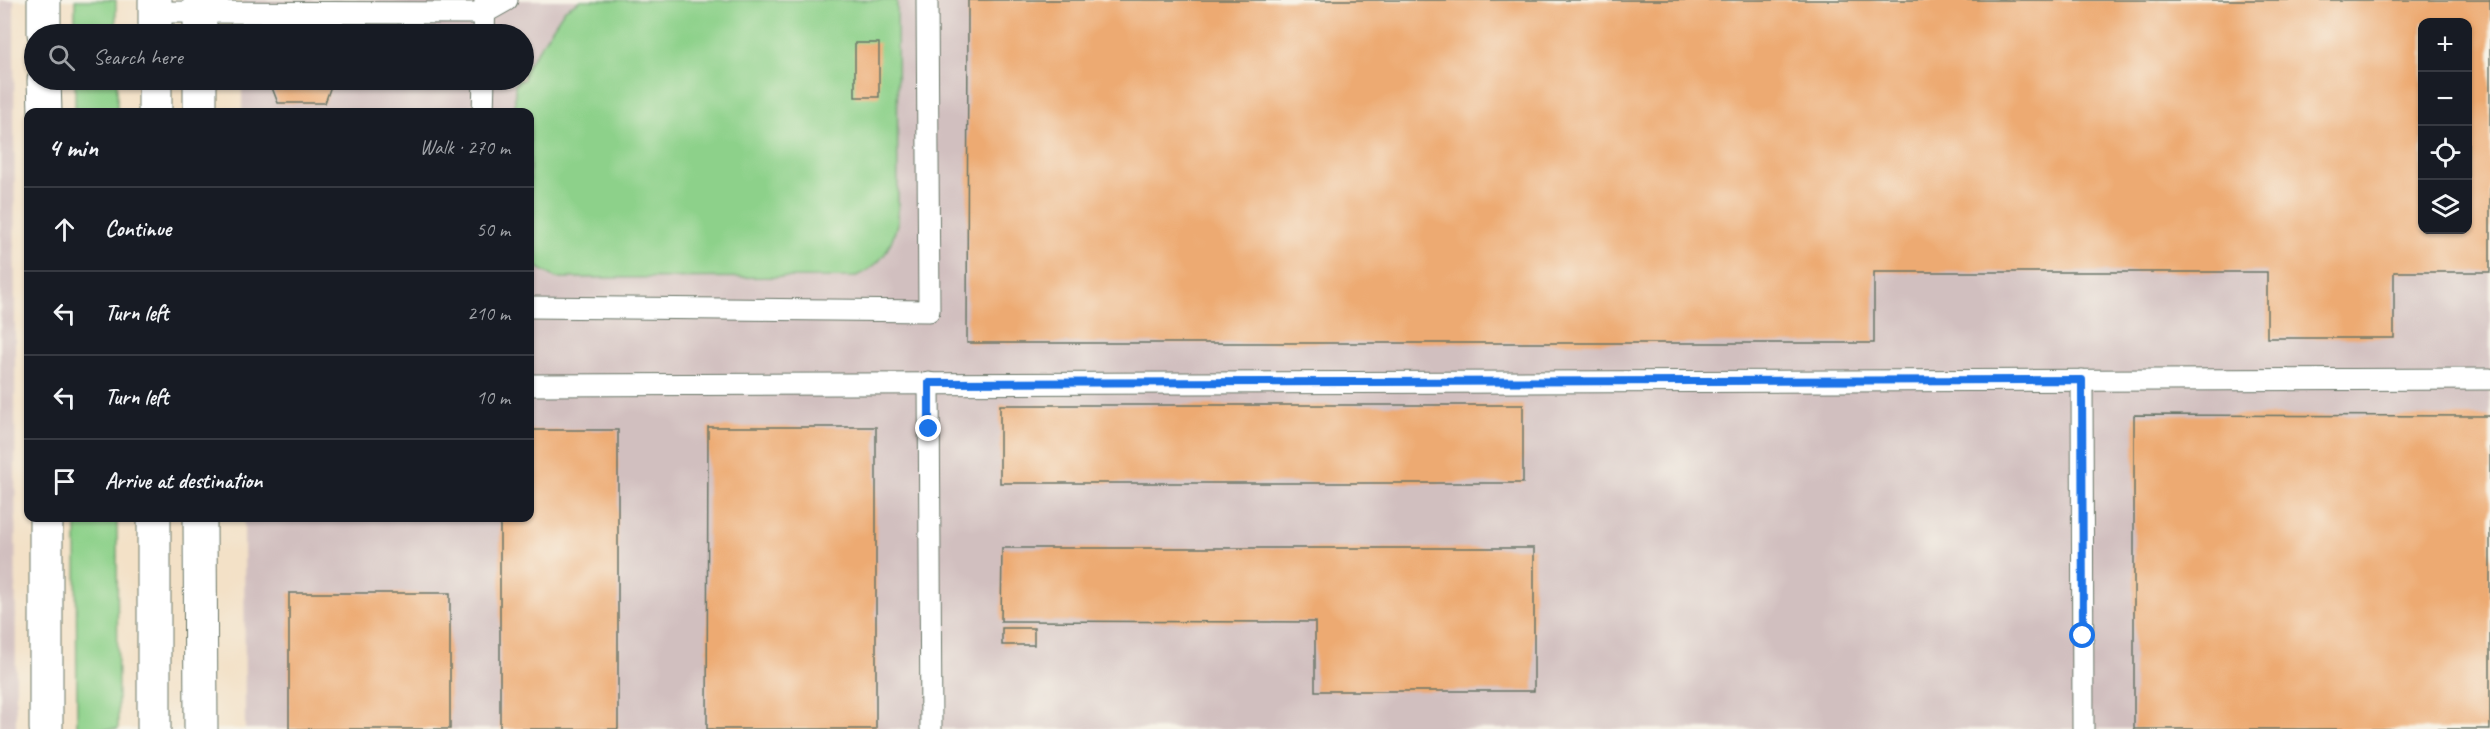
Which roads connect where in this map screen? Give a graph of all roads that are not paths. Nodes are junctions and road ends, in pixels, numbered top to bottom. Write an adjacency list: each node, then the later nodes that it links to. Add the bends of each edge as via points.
1 (44, 0): 7 (street)
2 (507, 0): 4 (lane)
3 (927, 0): 17 (lane, via 929,311)
4 (484, 6): 6 (lane); 8 (lane)
5 (155, 16): 6 (lane)
6 (200, 16)
7 (44, 24)
8 (484, 24)
9 (44, 90): 13 (street)
10 (155, 90): 14 (street)
11 (200, 90): 15 (street)
12 (484, 90): 16 (lane)
13 (45, 108)
14 (155, 108)
15 (200, 108)
16 (483, 108)
17 (534, 307)
18 (2490, 379): 19 (lane)
19 (2082, 380): 20 (lane); 29 (lane)
20 (929, 383): 21 (lane); 28 (lane)
21 (534, 385)
22 (46, 522): 25 (street)
23 (154, 522): 26 (street)
24 (200, 522): 27 (street)
25 (46, 729)
26 (154, 729)
27 (201, 729)
28 (931, 729)
29 (2083, 729)

